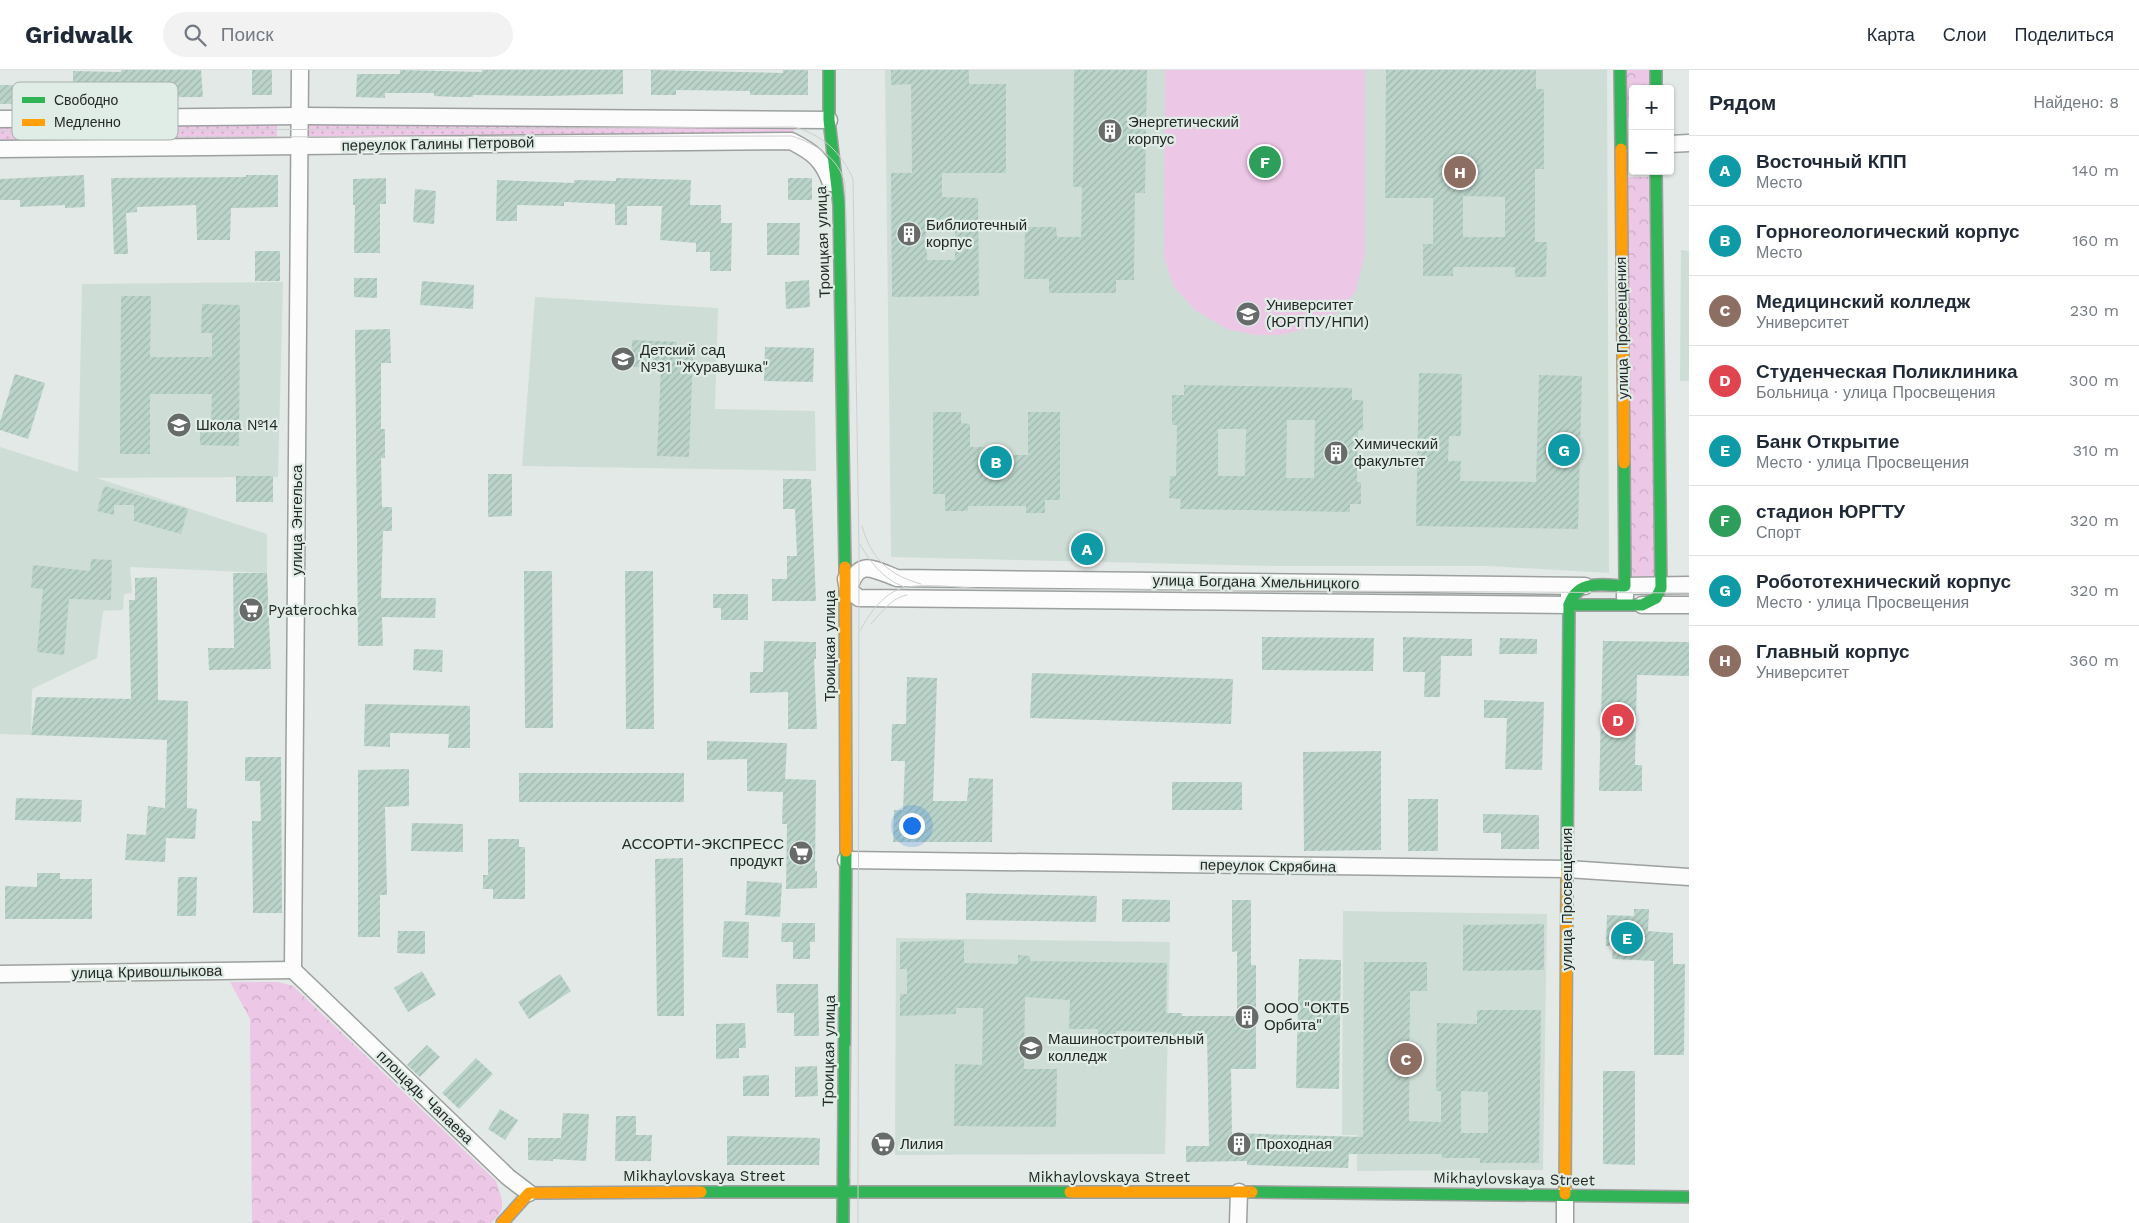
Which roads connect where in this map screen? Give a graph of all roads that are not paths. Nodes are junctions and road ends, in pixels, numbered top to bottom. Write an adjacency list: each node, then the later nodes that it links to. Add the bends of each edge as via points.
1 (300, 70): 6 (street, улица Энгельса)
2 (829, 70): 8 (street, Троицкая улица)
3 (1620, 70): 10 (street, улица Просвещения)
4 (1656, 70): 5 (street)
5 (1656, 85)
6 (300, 116): 7 (street, переулок Галины Петровой); 8 (street, переулок Галины Петровой); 12 (street, улица Энгельса)
7 (178, 117)
8 (829, 120): 15 (street, Троицкая улица)
9 (1689, 143): 11 (street)
10 (1627, 144): 21 (street, улица Просвещения)
11 (1674, 144)
12 (300, 146): 13 (street, переулок Галины Петровой); 15 (street, переулок Галины Петровой, via 791,140 809,150 825,166); 30 (street, улица Энгельса)
13 (0, 149)
14 (1656, 175): 17 (street)
15 (839, 205): 16 (street, Троицкая улица)
16 (845, 567): 22 (street)
17 (1661, 585): 18 (street, улица Богдана Хмельницкого); 21 (street, улица Богдана Хмельницкого); 25 (street, via 1656,598)
18 (1689, 585)
19 (1569, 586): 20 (street, улица Богдана Хмельницкого); 22 (street, улица Богдана Хмельницкого, via 897,578 870,567 859,570 852,578); 23 (street)
20 (1587, 586): 21 (street, улица Богдана Хмельницкого); 23 (street, via 1575,590)
21 (1625, 586): 24 (street)
22 (850, 596): 23 (street, улица Богдана Хмельницкого); 27 (street, Троицкая улица)
23 (1569, 605): 24 (street, улица Богдана Хмельницкого); 28 (street, улица Просвещения)
24 (1625, 605): 25 (street, улица Богдана Хмельницкого)
25 (1642, 605): 26 (street, улица Богдана Хмельницкого)
26 (1689, 605)
27 (846, 860): 28 (street, переулок Скрябина); 33 (street, Троицкая улица)
28 (1567, 869): 29 (street, переулок Скрябина); 35 (street, улица Просвещения)
29 (1689, 877)
30 (293, 970): 31 (street, улица Кривошлыкова); 32 (street, площадь Чапаева, via 508,1177)
31 (0, 974)
32 (529, 1192): 33 (street, Mikhaylovskaya Street); 37 (street)
33 (843, 1192): 34 (street, Mikhaylovskaya Street); 38 (street, Троицкая улица)
34 (1239, 1192): 35 (street, Mikhaylovskaya Street); 39 (street)
35 (1565, 1194): 36 (street, Mikhaylovskaya Street); 40 (street, улица Просвещения)
36 (1689, 1198)
37 (502, 1223)
38 (843, 1223)
39 (1238, 1223)
40 (1565, 1223)

